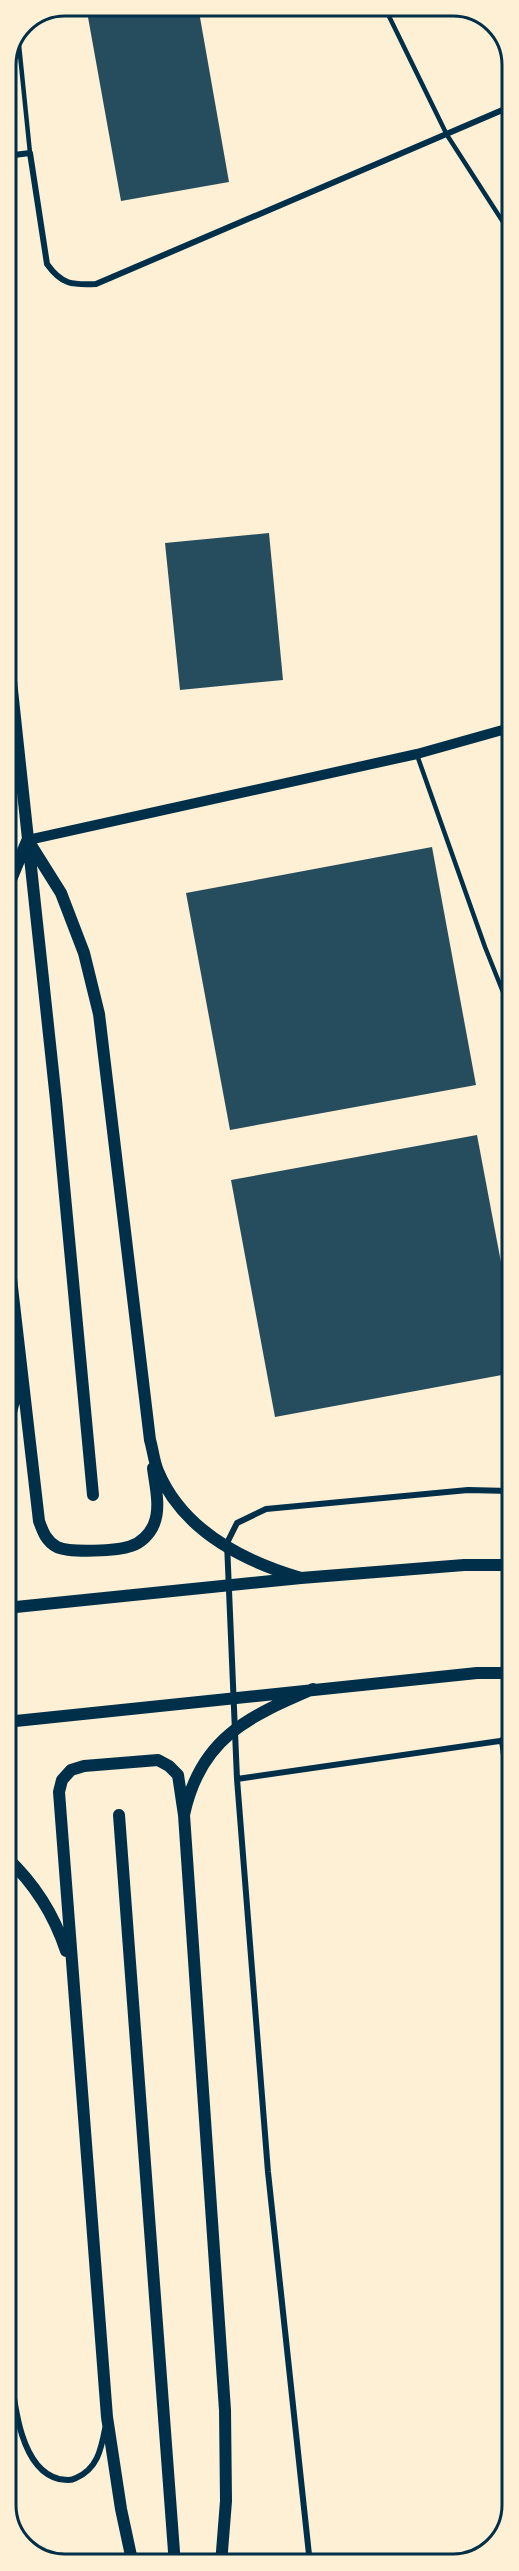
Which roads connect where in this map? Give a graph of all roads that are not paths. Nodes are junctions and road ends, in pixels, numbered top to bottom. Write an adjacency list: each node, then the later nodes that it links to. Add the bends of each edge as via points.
1 (389, 17): 4 (lane)
2 (19, 49): 5 (lane)
3 (502, 110): 4 (street)
4 (447, 135): 5 (street, via 96,284 74,285 57,277 47,264); 7 (lane)
5 (30, 153): 6 (street)
6 (16, 155)
7 (502, 219)
8 (16, 730): 11 (main road)
9 (502, 730): 10 (street)
10 (417, 753): 11 (street); 13 (lane)
11 (28, 840): 12 (main road); 17 (main road, via 61,893 84,953 99,1014); 19 (main road)
12 (16, 868)
13 (502, 990)
14 (17, 1326): 15 (main road)
15 (21, 1365): 16 (main road); 17 (main road, via 39,1521 45,1537 57,1546 74,1551 97,1550 131,1546 144,1539 154,1524 157,1507)
16 (17, 1395)
17 (150, 1440): 21 (main road, via 158,1471 190,1518 240,1555)
18 (502, 1491): 27 (street, via 468,1490 266,1509 237,1523 227,1543)
19 (93, 1495)
20 (502, 1565): 21 (main road)
21 (301, 1578): 22 (main road)
22 (17, 1607)
23 (502, 1673): 24 (main road)
24 (313, 1689): 25 (main road); 29 (main road, via 260,1712 225,1737 202,1764)
25 (17, 1721)
26 (502, 1740): 27 (street)
27 (237, 1779): 37 (street, via 268,2172)
28 (119, 1815): 35 (main road)
29 (184, 1815): 31 (main road, via 178,1775 158,1760 84,1766 71,1770 62,1780 59,1792); 36 (main road, via 225,2410)
30 (17, 1869): 31 (main road, via 42,1897 59,1928)
31 (72, 1966): 33 (main road)
32 (17, 2410): 33 (street, via 22,2440 33,2463 50,2476 70,2481 87,2474 100,2454)
33 (107, 2417): 34 (main road)
34 (131, 2554)
35 (174, 2554)
36 (222, 2554)
37 (309, 2554)

